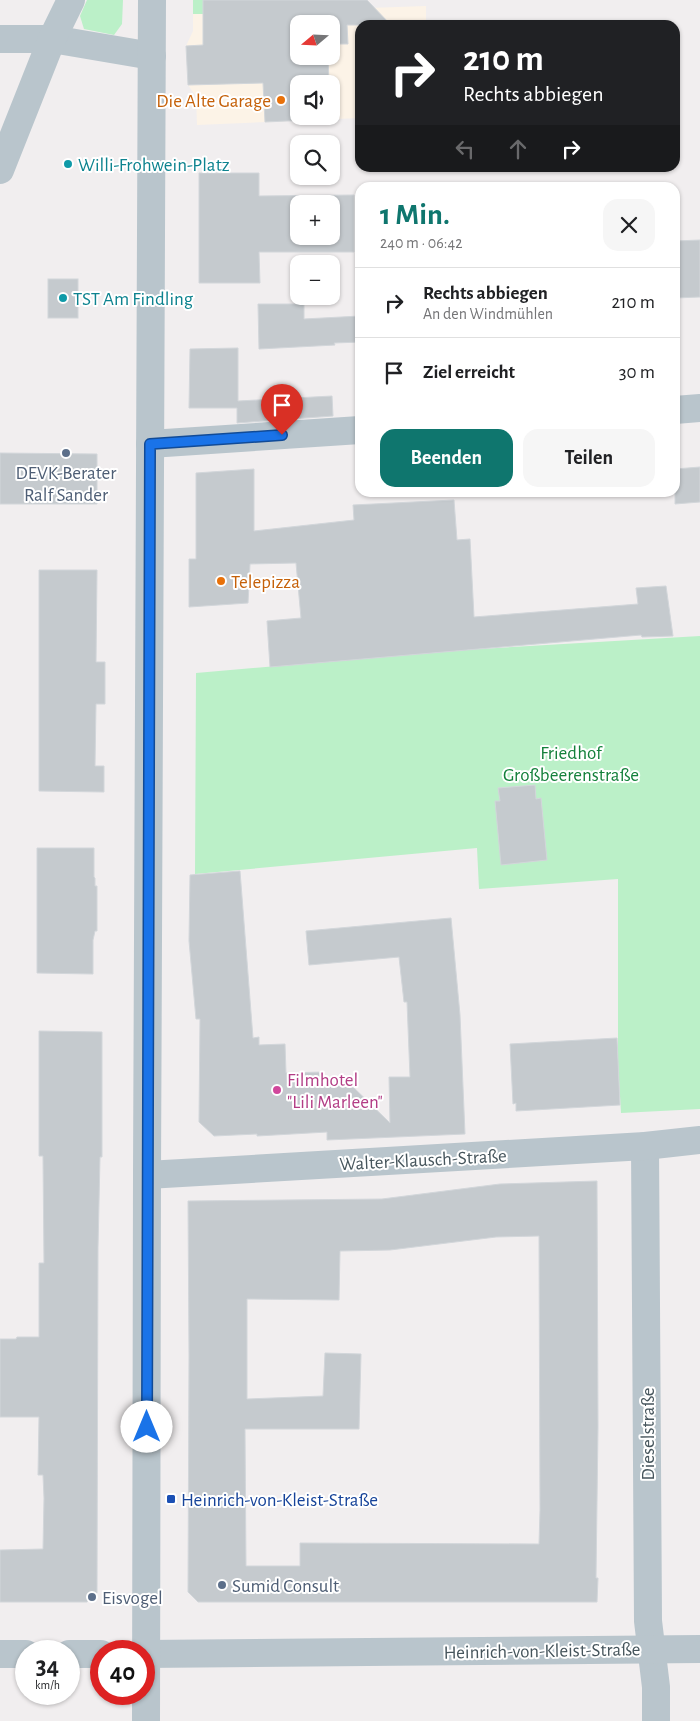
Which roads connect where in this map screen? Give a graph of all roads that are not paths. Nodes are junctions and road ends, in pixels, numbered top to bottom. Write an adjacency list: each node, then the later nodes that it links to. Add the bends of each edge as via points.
1 (71, 0): 4 (street)
2 (152, 0): 5 (street)
3 (0, 39): 4 (street)
4 (52, 39): 5 (street); 6 (street)
5 (152, 56): 10 (street)
6 (0, 170)
7 (700, 408): 8 (street)
8 (680, 410)
9 (355, 430): 10 (street)
10 (150, 444): 13 (street)
11 (700, 1140): 12 (street, Walter-Klausch-Straße)
12 (645, 1146): 13 (street, Walter-Klausch-Straße); 15 (street, Dieselstraße)
13 (147, 1175): 14 (street)
14 (145, 1640)
15 (650, 1649): 16 (street, Heinrich-von-Kleist-Straße); 19 (street, Heinrich-von-Kleist-Straße); 22 (street, Dieselstraße, via 656,1687)
16 (700, 1649)
17 (0, 1654): 18 (street)
18 (15, 1654)
19 (155, 1654)
20 (146, 1705): 21 (street)
21 (146, 1721)
22 (656, 1721)

